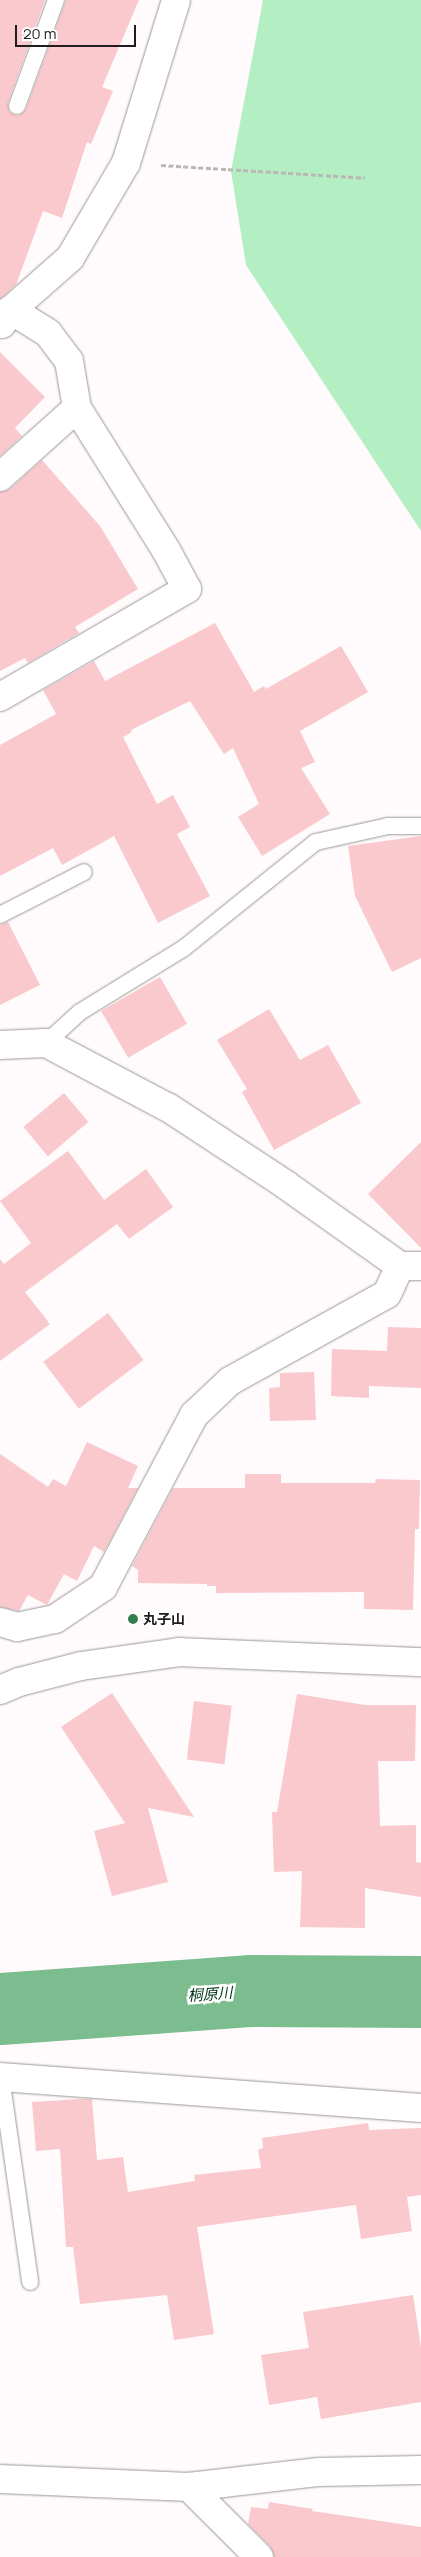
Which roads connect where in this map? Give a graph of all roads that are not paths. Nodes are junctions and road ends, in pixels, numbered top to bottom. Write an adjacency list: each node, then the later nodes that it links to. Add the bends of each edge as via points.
1 (56, 0): 3 (lane)
2 (176, 0): 4 (street, via 126,163 70,258)
3 (17, 106)
4 (6, 318): 5 (street, via 48,334 69,361)
5 (77, 408): 6 (street); 7 (street, via 187,589)
6 (0, 477)
7 (0, 697)
8 (421, 826): 11 (lane, via 388,826 316,842 184,948 80,1012)
9 (84, 872): 10 (lane)
10 (0, 915)
11 (46, 1043): 12 (street); 13 (street, via 169,1108)
12 (0, 1045)
13 (410, 1266): 14 (street, via 387,1294 230,1381 194,1415 103,1586 54,1619 18,1627)
14 (0, 1622)
15 (421, 1662): 16 (street, via 180,1652 81,1666)
16 (0, 1690)
17 (0, 2077): 18 (street); 19 (lane)
18 (421, 2108)
19 (30, 2282)
20 (421, 2470): 22 (street, via 318,2472)
21 (0, 2479): 22 (street)
22 (189, 2487): 23 (street)
23 (259, 2557)

